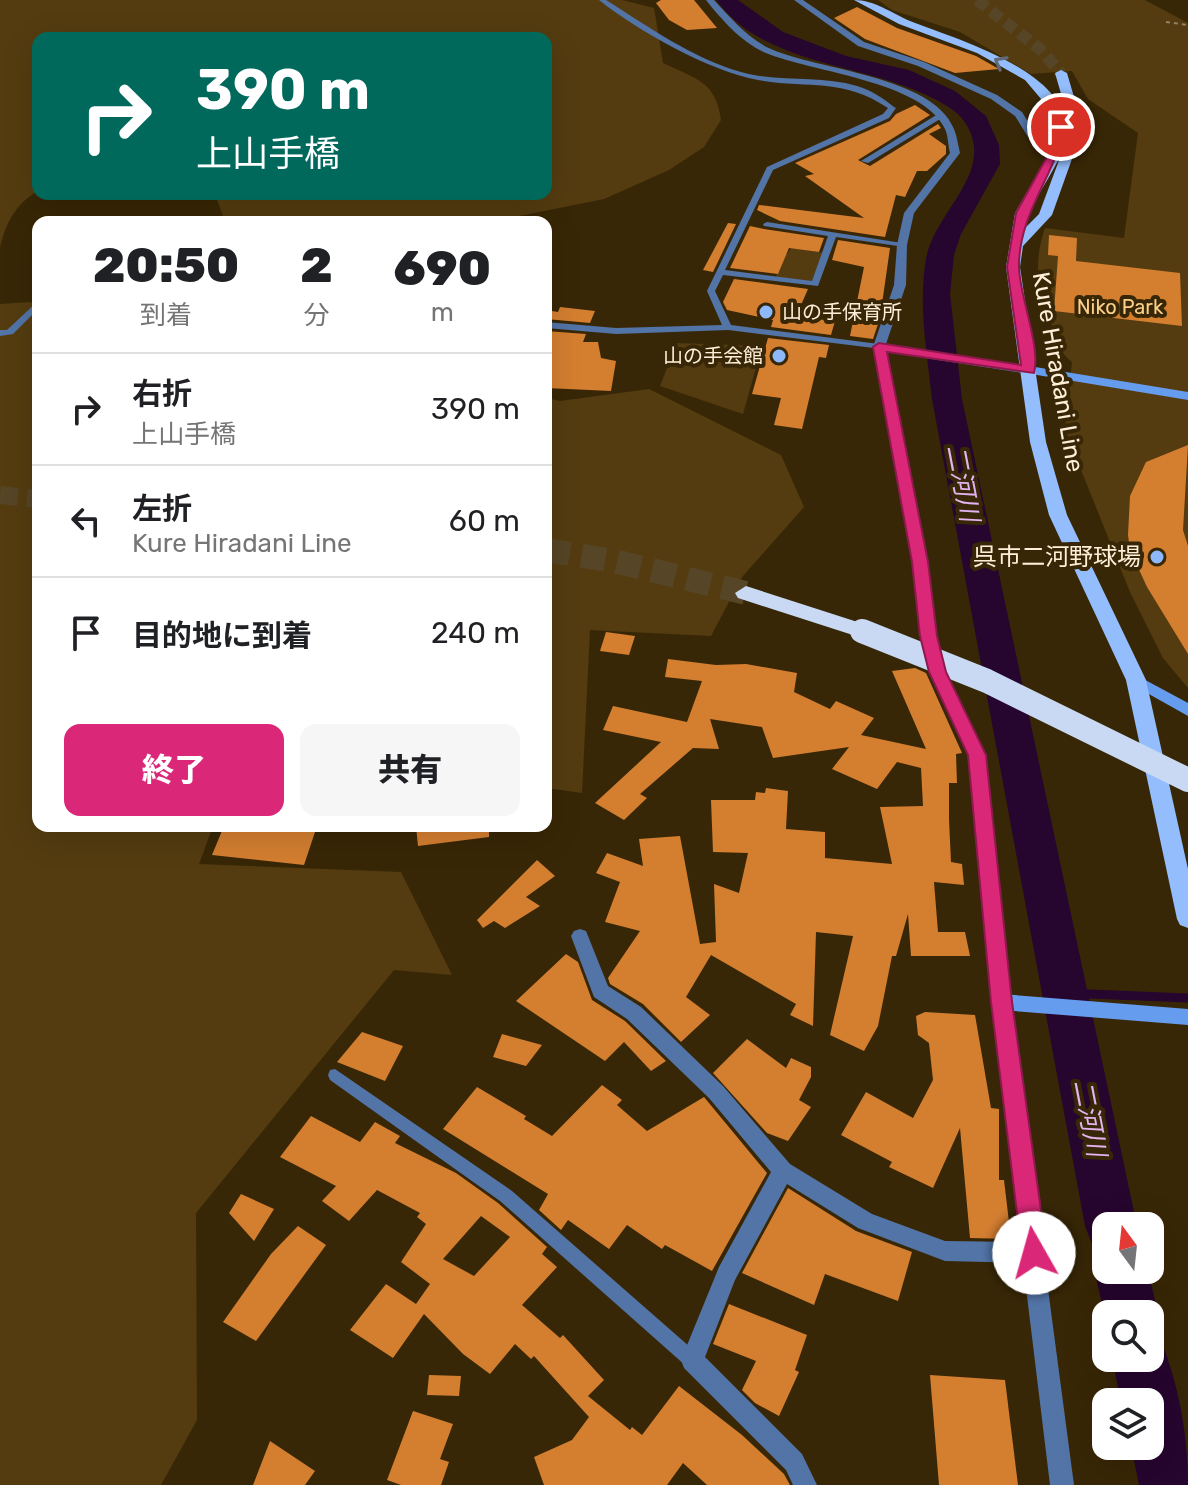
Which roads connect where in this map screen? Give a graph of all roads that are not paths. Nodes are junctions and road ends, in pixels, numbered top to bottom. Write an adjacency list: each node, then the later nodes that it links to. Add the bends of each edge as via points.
1 (602, 0): 13 (lane, via 645,29 740,74 836,81 866,90 892,108 886,116 770,169)
2 (710, 0): 6 (street, via 766,50 867,76)
3 (798, 0): 7 (street, via 861,44 994,97 1019,114 1031,135)
4 (859, 0): 7 (main road, Kure Hiradani Line, one-way to 4, via 1061,127 1053,105 1029,78 981,51)
5 (1061, 73): 11 (main road, Kure Hiradani Line, via 1077,128 1045,215)
6 (941, 116): 8 (lane); 12 (street, via 949,123 955,153 916,200)
7 (1056, 148): 11 (main road, Kure Hiradani Line, via 1022,213)
8 (865, 161)
9 (767, 224): 10 (lane)
10 (833, 234): 12 (lane); 13 (lane, via 815,284)
11 (1019, 243): 19 (main road, Kure Hiradani Line, via 1013,267)
12 (902, 245): 18 (street, via 900,285)
13 (720, 272): 16 (lane, via 711,291)
14 (32, 310): 17 (lane, via 10,332)
15 (552, 326): 16 (lane, via 616,331)
16 (728, 327): 18 (lane)
17 (0, 333)
18 (879, 347): 19 (street); 27 (street, via 929,636 938,672 977,755)
19 (1029, 370): 20 (street); 22 (main road, Kure Hiradani Line, via 1038,442 1058,515)
20 (1188, 396)
21 (746, 593): 24 (highway, bridge, via 862,631 987,681)
22 (1136, 680): 23 (street); 25 (main road, Kure Hiradani Line)
23 (1188, 710)
24 (1188, 780)
25 (1188, 919)
26 (580, 936): 30 (street, via 601,991 634,1013 716,1092)
27 (1010, 1003): 28 (street); 31 (street)
28 (1184, 1017)
29 (335, 1075): 32 (lane, via 506,1196)
30 (783, 1171): 31 (street, via 865,1221 945,1251); 32 (street, via 727,1274)
31 (1034, 1253): 34 (street)
32 (692, 1360): 33 (street, via 794,1462)
33 (805, 1485)
34 (1062, 1485)

